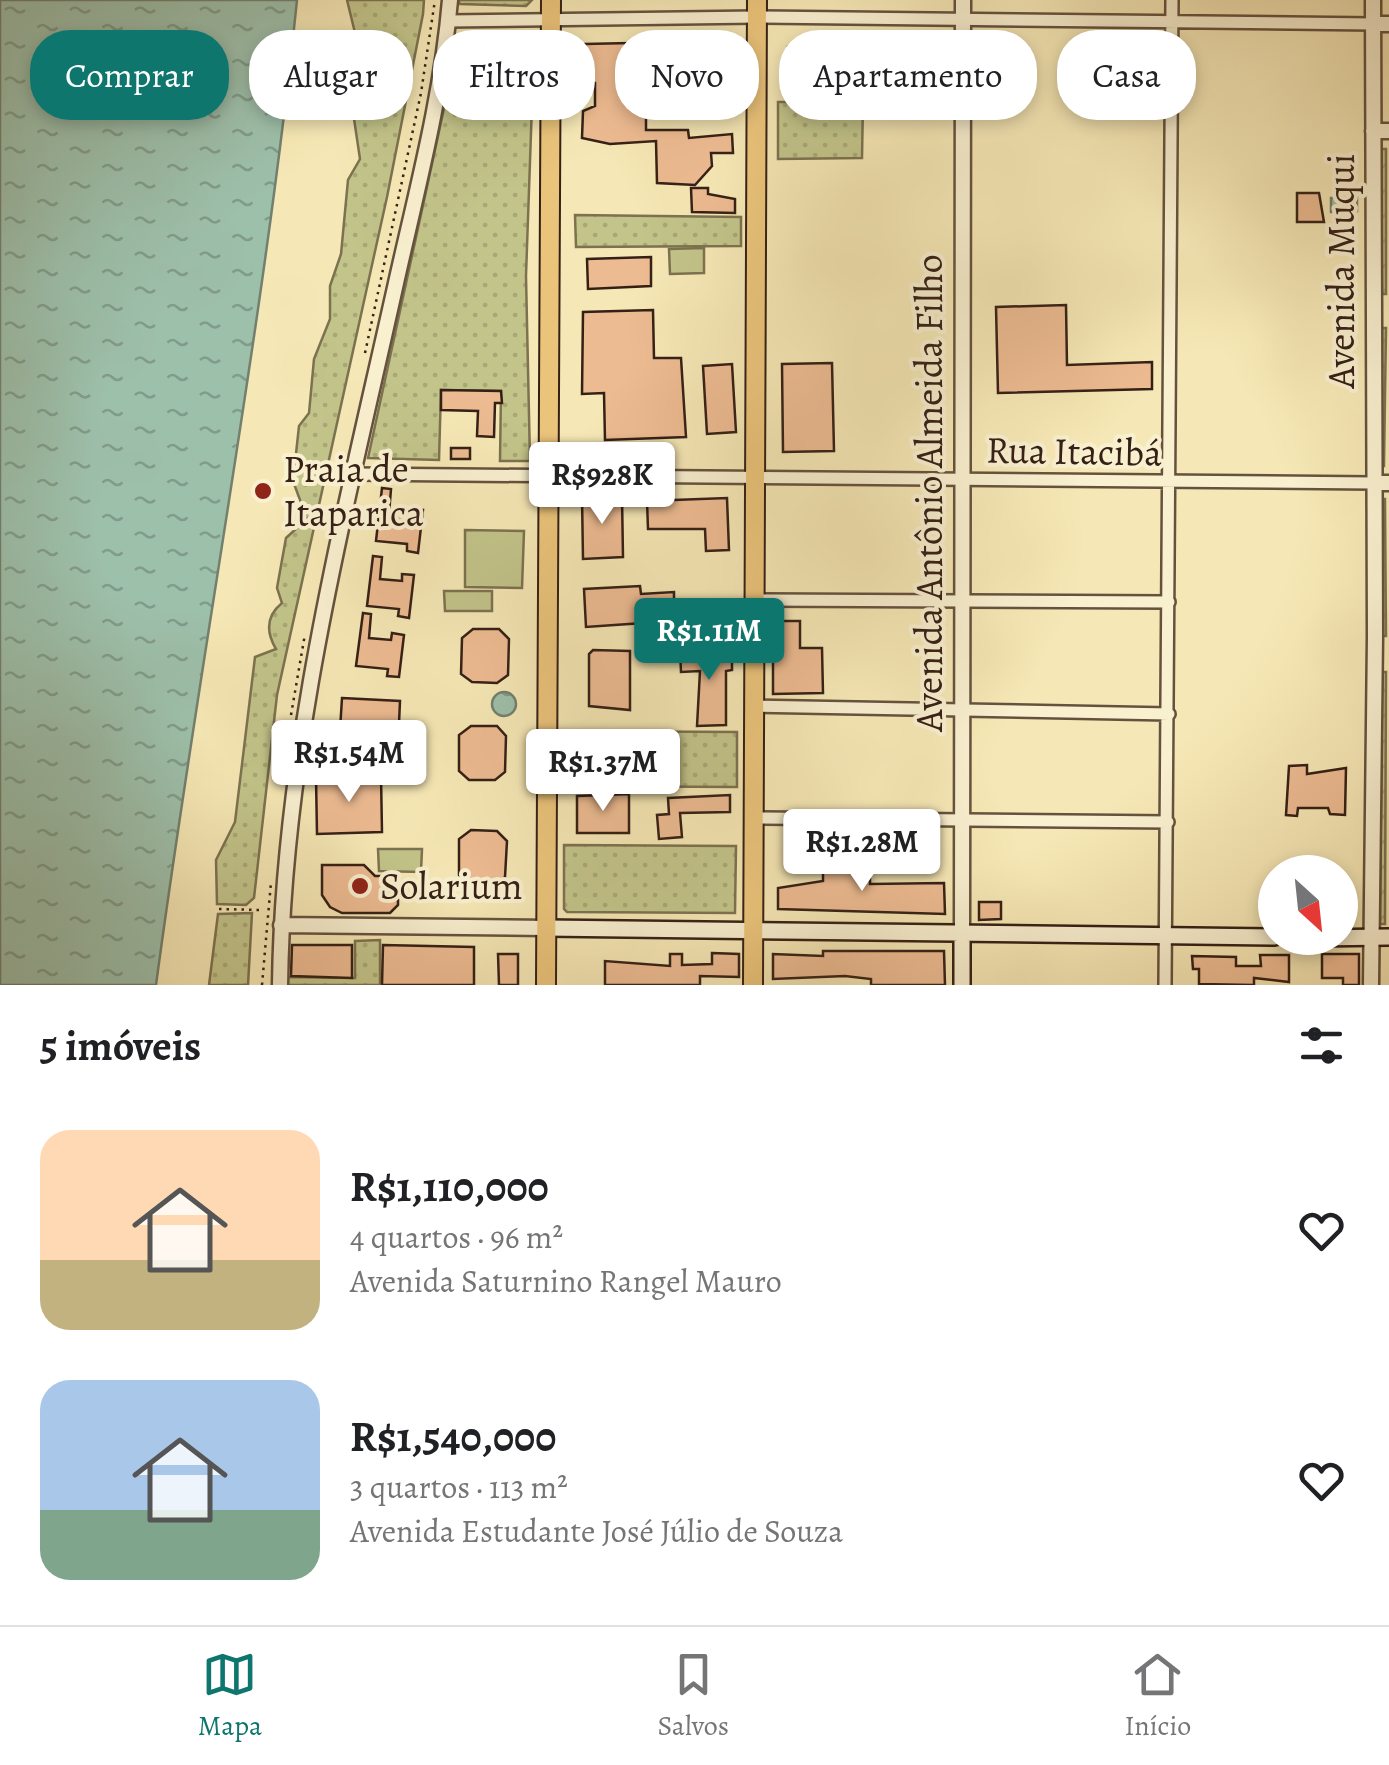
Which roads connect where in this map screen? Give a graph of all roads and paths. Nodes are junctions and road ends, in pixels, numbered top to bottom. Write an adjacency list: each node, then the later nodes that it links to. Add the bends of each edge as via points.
1 (440, 0): 9 (street)
2 (551, 0): 8 (main road)
3 (963, 0): 7 (street, Avenida Antônio Almeida Filho)
4 (1172, 0): 10 (street)
5 (1373, 0): 11 (street, Avenida Muqui)
6 (757, 8): 7 (street); 8 (street); 16 (main road)
7 (963, 20): 10 (street); 17 (street, Avenida Antônio Almeida Filho)
8 (551, 21): 9 (street); 15 (main road)
9 (448, 22): 14 (street)
10 (1172, 22): 11 (street); 18 (street)
11 (1381, 24): 12 (street, Avenida Muqui)
12 (1381, 131): 13 (street, Avenida Muqui)
13 (1382, 315): 19 (street, Avenida Muqui)
14 (354, 474): 15 (street, Rua Itacibá); 32 (street, via 318,649)
15 (548, 476): 16 (street, Rua Itacibá); 33 (main road)
16 (753, 480): 17 (street, Rua Itacibá); 20 (main road)
17 (961, 480): 18 (street, Rua Itacibá); 21 (street, Avenida Antônio Almeida Filho)
18 (1170, 482): 19 (street, Rua Itacibá); 22 (street)
19 (1381, 483): 23 (street, Avenida Muqui)
20 (754, 600): 21 (street); 24 (main road)
21 (962, 600): 22 (street); 25 (street, Avenida Antônio Almeida Filho)
22 (1169, 602): 26 (street)
23 (1382, 647): 40 (street, Avenida Muqui)
24 (753, 706): 25 (street); 27 (main road)
25 (962, 710): 26 (street); 28 (street, Avenida Antônio Almeida Filho)
26 (1169, 714): 29 (street)
27 (753, 818): 28 (street); 34 (main road)
28 (962, 820): 29 (street); 35 (street, Avenida Antônio Almeida Filho)
29 (1168, 822): 36 (street)
30 (220, 909): 31 (path)
31 (260, 910)
32 (282, 925): 33 (street); 41 (street)
33 (546, 928): 34 (main road); 42 (main road)
34 (753, 929): 35 (main road); 43 (main road)
35 (962, 936): 36 (main road); 44 (main road, Avenida Antônio Almeida Filho)
36 (1165, 936): 37 (main road); 45 (street)
37 (1258, 937)
38 (1389, 937): 40 (main road)
39 (1358, 938): 40 (main road)
40 (1371, 938): 46 (street, Avenida Muqui)
41 (280, 985)
42 (546, 985)
43 (753, 985)
44 (962, 985)
45 (1165, 985)
46 (1371, 985)

